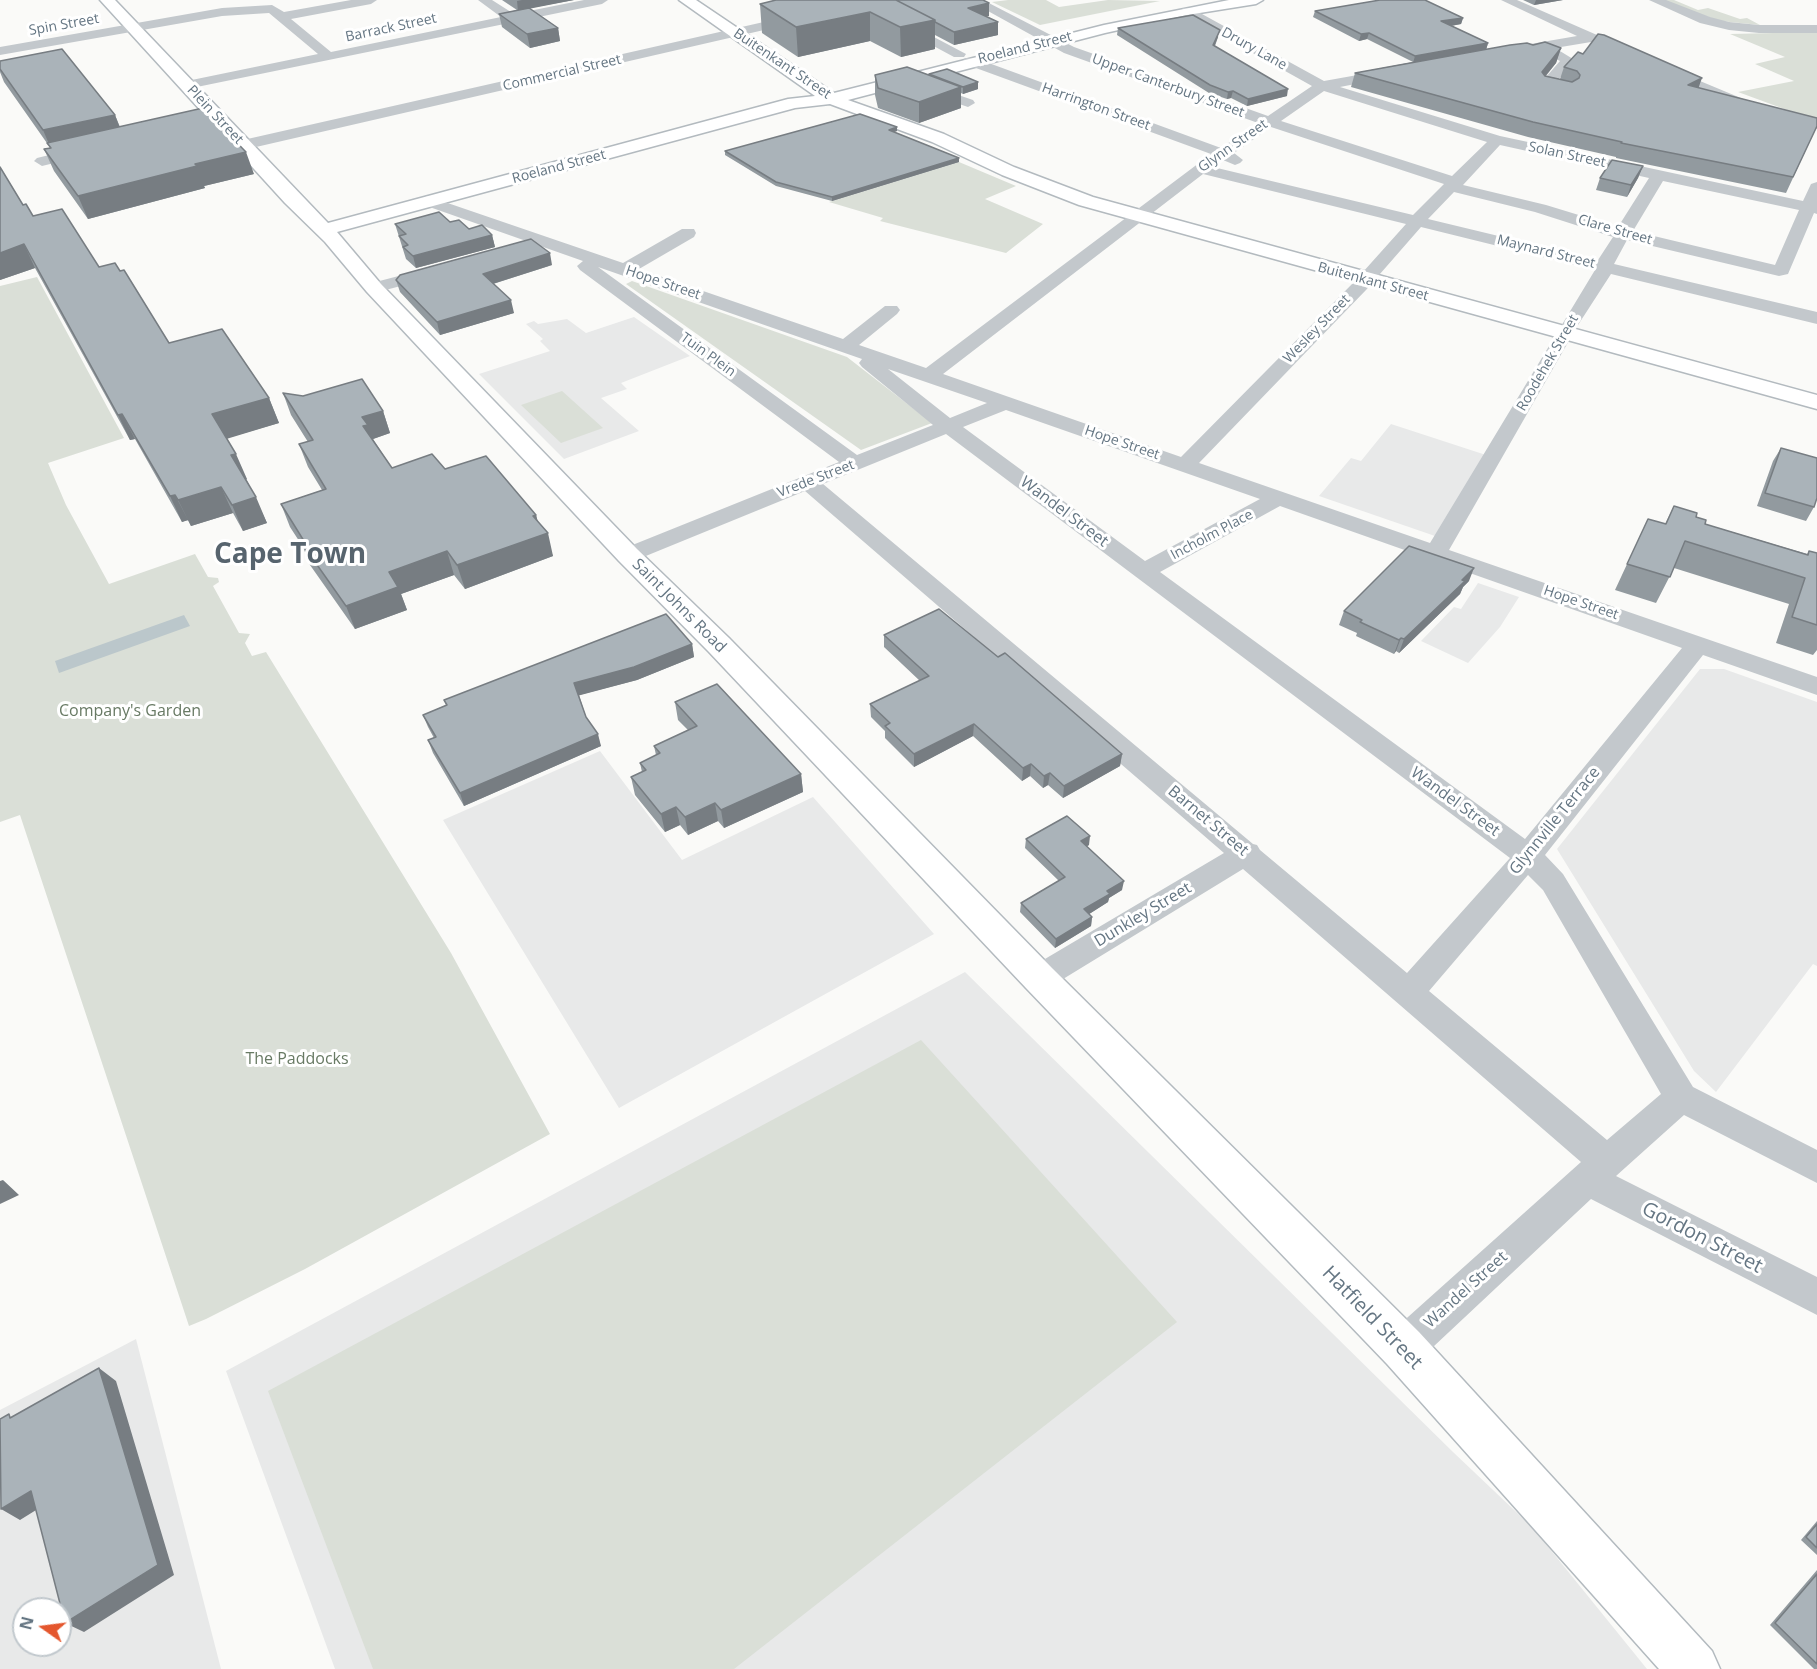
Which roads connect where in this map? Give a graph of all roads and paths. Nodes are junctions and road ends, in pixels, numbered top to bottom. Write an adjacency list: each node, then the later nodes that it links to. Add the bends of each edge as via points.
1 (107, 0): 20 (street, Plein Street)
2 (254, 0): 20 (street)
3 (371, 0): 16 (street)
4 (484, 0): 19 (street)
5 (602, 0): 19 (street, Barrack Street)
6 (686, 0): 22 (street, Buitenkant Street)
7 (880, 0): 14 (street)
8 (993, 0): 13 (street)
9 (1211, 0): 15 (street, Roeland Street)
10 (1257, 0): 15 (street, Roeland Street)
11 (1507, 0): 25 (street, via 1596,40)
12 (1655, 0): 21 (street, via 1729,26)
13 (976, 1): 23 (street, Upper Canterbury Street)
14 (858, 2): 17 (street); 29 (street, Harrington Street)
15 (1178, 6): 23 (street, Roeland Street); 34 (street, Drury Lane)
16 (271, 8): 20 (street); 28 (street)
17 (840, 9)
18 (818, 14): 22 (street, Commercial Street)
19 (511, 18): 28 (street, Barrack Street)
20 (131, 25): 24 (street, Spin Street); 26 (street, Spin Street); 33 (street, Plein Street)
21 (1817, 29)
22 (734, 30): 36 (street, Buitenkant Street); 41 (street, Commercial Street)
23 (1046, 38): 29 (street, Roeland Street); 38 (street, Upper Canterbury Street, via 1069,50)
24 (0, 45)
25 (1541, 46): 27 (street); 35 (street, via 1566,59 1546,85)
26 (0, 51)
27 (1495, 54)
28 (328, 56): 33 (street, Barrack Street)
29 (965, 58): 32 (street, Roeland Street); 36 (street, Roeland Street); 43 (street, Harrington Street)
30 (1655, 66): 39 (street, via 1743,104)
31 (1403, 71): 34 (street, Glynn Street)
32 (905, 79): 36 (street, Roeland Street); 37 (street)
33 (187, 85): 41 (street, Plein Street, via 213,123)
34 (1322, 86): 38 (street, Glynn Street); 40 (street, Solan Street)
35 (1566, 91)
36 (832, 94): 50 (street, Roeland Street); 52 (street, Buitenkant Street, via 1047,187)
37 (968, 103)
38 (1268, 122): 43 (street, Glynn Street); 47 (street, Upper Canterbury Street)
39 (1817, 125)
40 (1497, 140): 46 (street, Solan Street); 47 (street, Wesley Street)
41 (243, 145): 54 (street, Plein Street)
42 (106, 146): 44 (street)
43 (1222, 153): 45 (street, Glynn Street); 49 (street, Maynard Street, via 1249,167 1257,178)
44 (42, 161)
45 (1200, 169): 49 (street, Maynard Street); 52 (street, Glynn Street)
46 (1659, 175): 51 (street, Solan Street); 56 (street, Roodehek Street)
47 (1454, 185): 53 (street, Wesley Street); 56 (street, Clare Street)
48 (1817, 187): 51 (street)
49 (1274, 188): 53 (street, Maynard Street)
50 (427, 201): 54 (street, Roeland Street); 57 (street, Hope Street)
51 (1813, 208): 56 (street, Clare Street, via 1779,271)
52 (1138, 216): 62 (street, Buitenkant Street); 68 (street, Glynn Street)
53 (1417, 221): 60 (street, Maynard Street); 62 (street, Wesley Street)
54 (323, 230): 63 (street, Saint Johns Road)
55 (688, 233): 61 (street)
56 (1622, 234): 60 (street, Roodehek Street)
57 (551, 244): 58 (street); 61 (street, Hope Street); 72 (street, Tuin Plein)
58 (515, 249)
59 (451, 267): 63 (street)
60 (1605, 267): 65 (street, Maynard Street); 66 (street, Roodehek Street)
61 (624, 270): 67 (street, Hope Street)
62 (1366, 280): 66 (street, Buitenkant Street); 73 (street, Wesley Street)
63 (374, 288): 77 (street, Saint Johns Road)
64 (891, 310): 67 (street)
65 (1817, 318)
66 (1566, 333): 69 (street, Buitenkant Street); 76 (street, Roodehek Street)
67 (849, 348): 68 (street, Hope Street); 71 (street, Wandel Street)
68 (930, 376): 70 (street, Hope Street)
69 (1817, 402)
70 (1005, 403): 71 (street, Vrede Street); 73 (street, Hope Street)
71 (949, 427): 72 (street, Vrede Street); 78 (street, Wandel Street)
72 (855, 464): 74 (street, Vrede Street)
73 (1185, 465): 75 (street, Hope Street)
74 (807, 482): 77 (street, Vrede Street); 81 (street, Barnet Street)
75 (1279, 498): 76 (street, Hope Street); 78 (street, Incholm Place)
76 (1436, 553): 79 (street, Hope Street)
77 (628, 555): 83 (street, Saint Johns Road)
78 (1144, 571): 82 (street, Wandel Street)
79 (1698, 645): 80 (street, Hope Street); 82 (street, Glynnville Terrace)
80 (1817, 686)
81 (1247, 853): 83 (street, Dunkley Street); 84 (street, Barnet Street)
82 (1528, 856): 84 (street, Glynnville Terrace); 85 (street, Wandel Street, via 1553,882)
83 (1039, 978): 89 (street, Hatfield Street)
84 (1408, 993): 87 (street, Barnet Street)
85 (1681, 1097): 86 (street); 87 (street, Wandel Street)
86 (1817, 1167)
87 (1597, 1170): 88 (street, Gordon Street); 89 (street, Wandel Street)
88 (1817, 1297)
89 (1403, 1348): 90 (street, Hatfield Street)
90 (1694, 1669)

